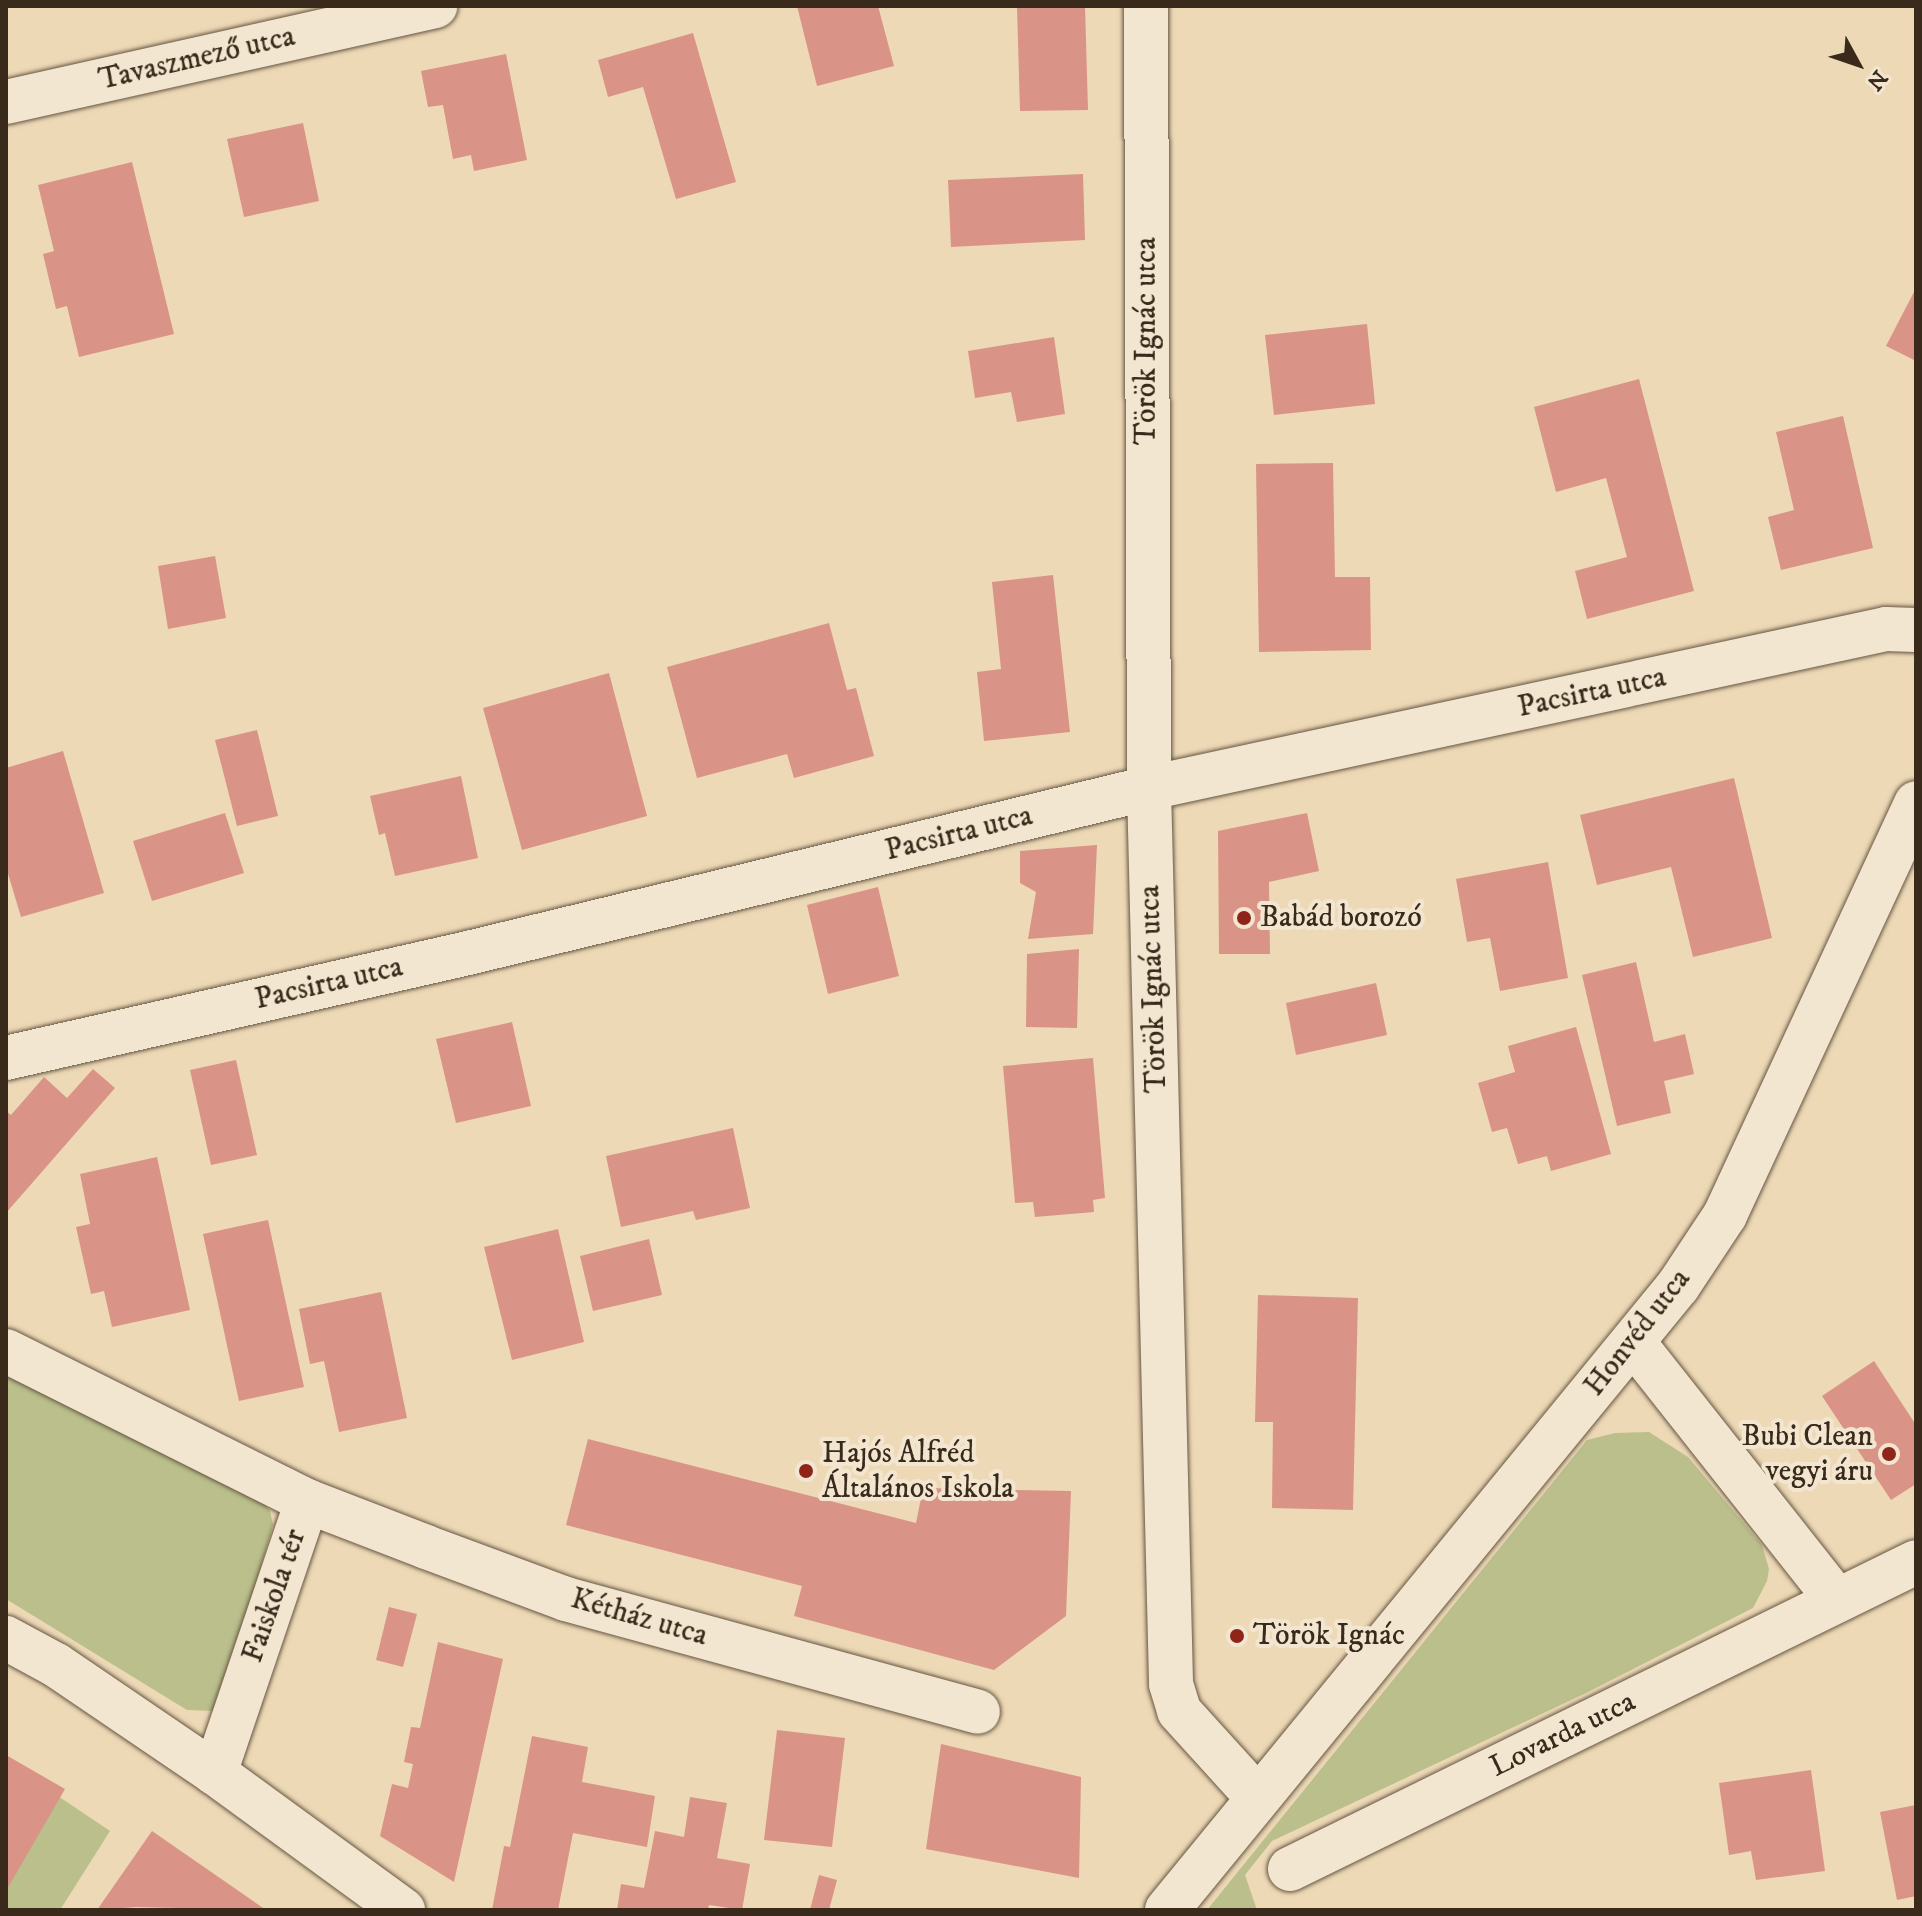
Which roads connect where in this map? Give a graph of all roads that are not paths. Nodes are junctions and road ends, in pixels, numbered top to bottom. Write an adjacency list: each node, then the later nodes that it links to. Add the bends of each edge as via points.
1 (435, 6): 3 (street, Tavaszmező utca)
2 (1146, 6): 5 (street, Török Ignác utca)
3 (6, 102)
4 (1916, 630): 5 (street, Pacsirta utca, via 1886,629)
5 (1149, 788): 7 (street, Pacsirta utca, via 468,953); 16 (street, Török Ignác utca, via 1171,1684 1179,1711)
6 (1916, 803): 8 (street, Honvéd utca, via 1725,1215)
7 (6, 1058)
8 (1633, 1342): 12 (street); 16 (street, Honvéd utca)
9 (6, 1351): 10 (street, Faiskola tér)
10 (307, 1501): 14 (street, Kétház utca, via 566,1599); 15 (street, Faiskola tér)
11 (1916, 1562): 12 (street, Lovarda utca)
12 (1837, 1600): 17 (street, Lovarda utca)
13 (6, 1638): 15 (street, via 56,1665)
14 (978, 1712)
15 (215, 1773): 18 (street)
16 (1257, 1797): 19 (street)
17 (1290, 1869)
18 (403, 1910)
19 (1167, 1910)

